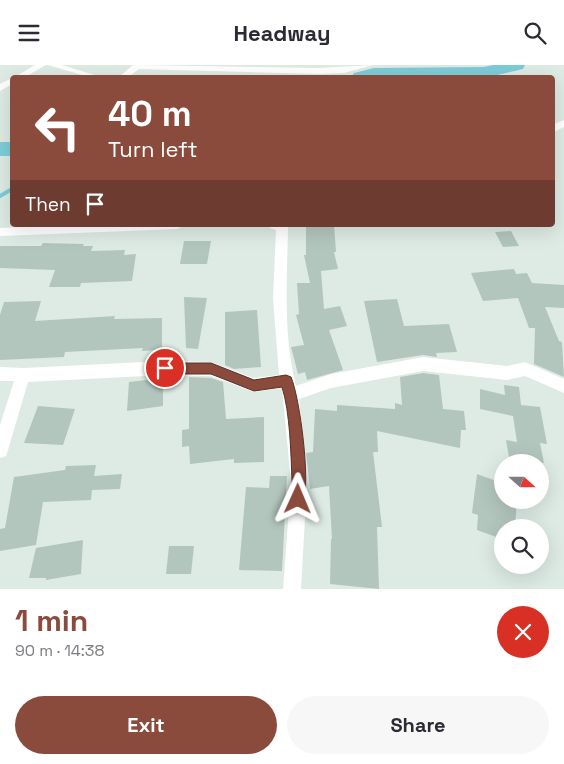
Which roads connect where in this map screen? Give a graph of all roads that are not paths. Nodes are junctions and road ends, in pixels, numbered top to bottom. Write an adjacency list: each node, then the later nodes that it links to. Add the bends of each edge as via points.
1 (42, 65): 6 (street)
2 (52, 65): 7 (street)
3 (369, 65): 5 (street, via 344,70)
4 (376, 65): 9 (street, via 375,71)
5 (295, 70): 8 (street, via 138,66)
6 (23, 75)
7 (90, 75)
8 (125, 75)
9 (358, 75)
10 (127, 227): 12 (street)
11 (279, 227): 16 (street, via 282,228 280,299)
12 (0, 232)
13 (0, 374): 14 (street)
14 (23, 375): 16 (street, via 211,369 254,385); 17 (street)
15 (564, 386): 16 (street, via 525,369 507,373 423,364)
16 (288, 388): 18 (street, via 299,483)
17 (0, 450)
18 (292, 589)

